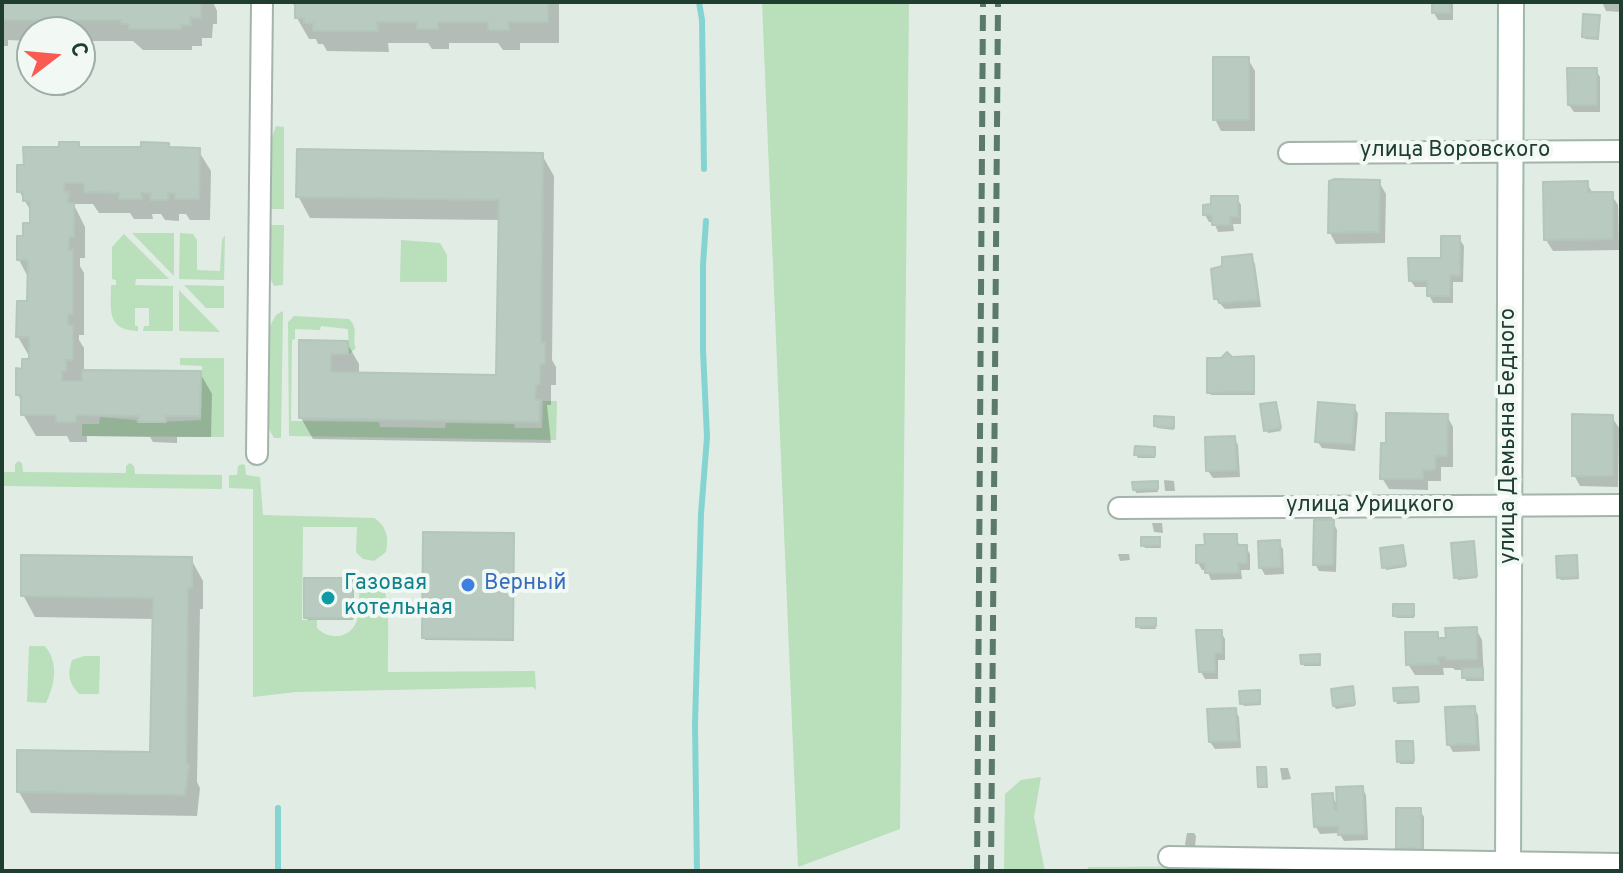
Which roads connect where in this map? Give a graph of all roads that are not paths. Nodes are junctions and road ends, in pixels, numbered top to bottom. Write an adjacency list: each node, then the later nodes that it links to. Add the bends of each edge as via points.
1 (262, 2): 6 (street)
2 (1511, 2): 5 (street, улица Демьяна Бедного)
3 (1621, 151): 5 (street, улица Воровского)
4 (1289, 153): 5 (street, улица Воровского)
5 (1511, 153): 8 (street, улица Демьяна Бедного)
6 (257, 454)
7 (1621, 505): 8 (street, улица Урицкого)
8 (1509, 506): 9 (street, улица Урицкого); 12 (street, улица Демьяна Бедного)
9 (1119, 508)
10 (1169, 857): 12 (street)
11 (1621, 864): 12 (street)
12 (1508, 868)

